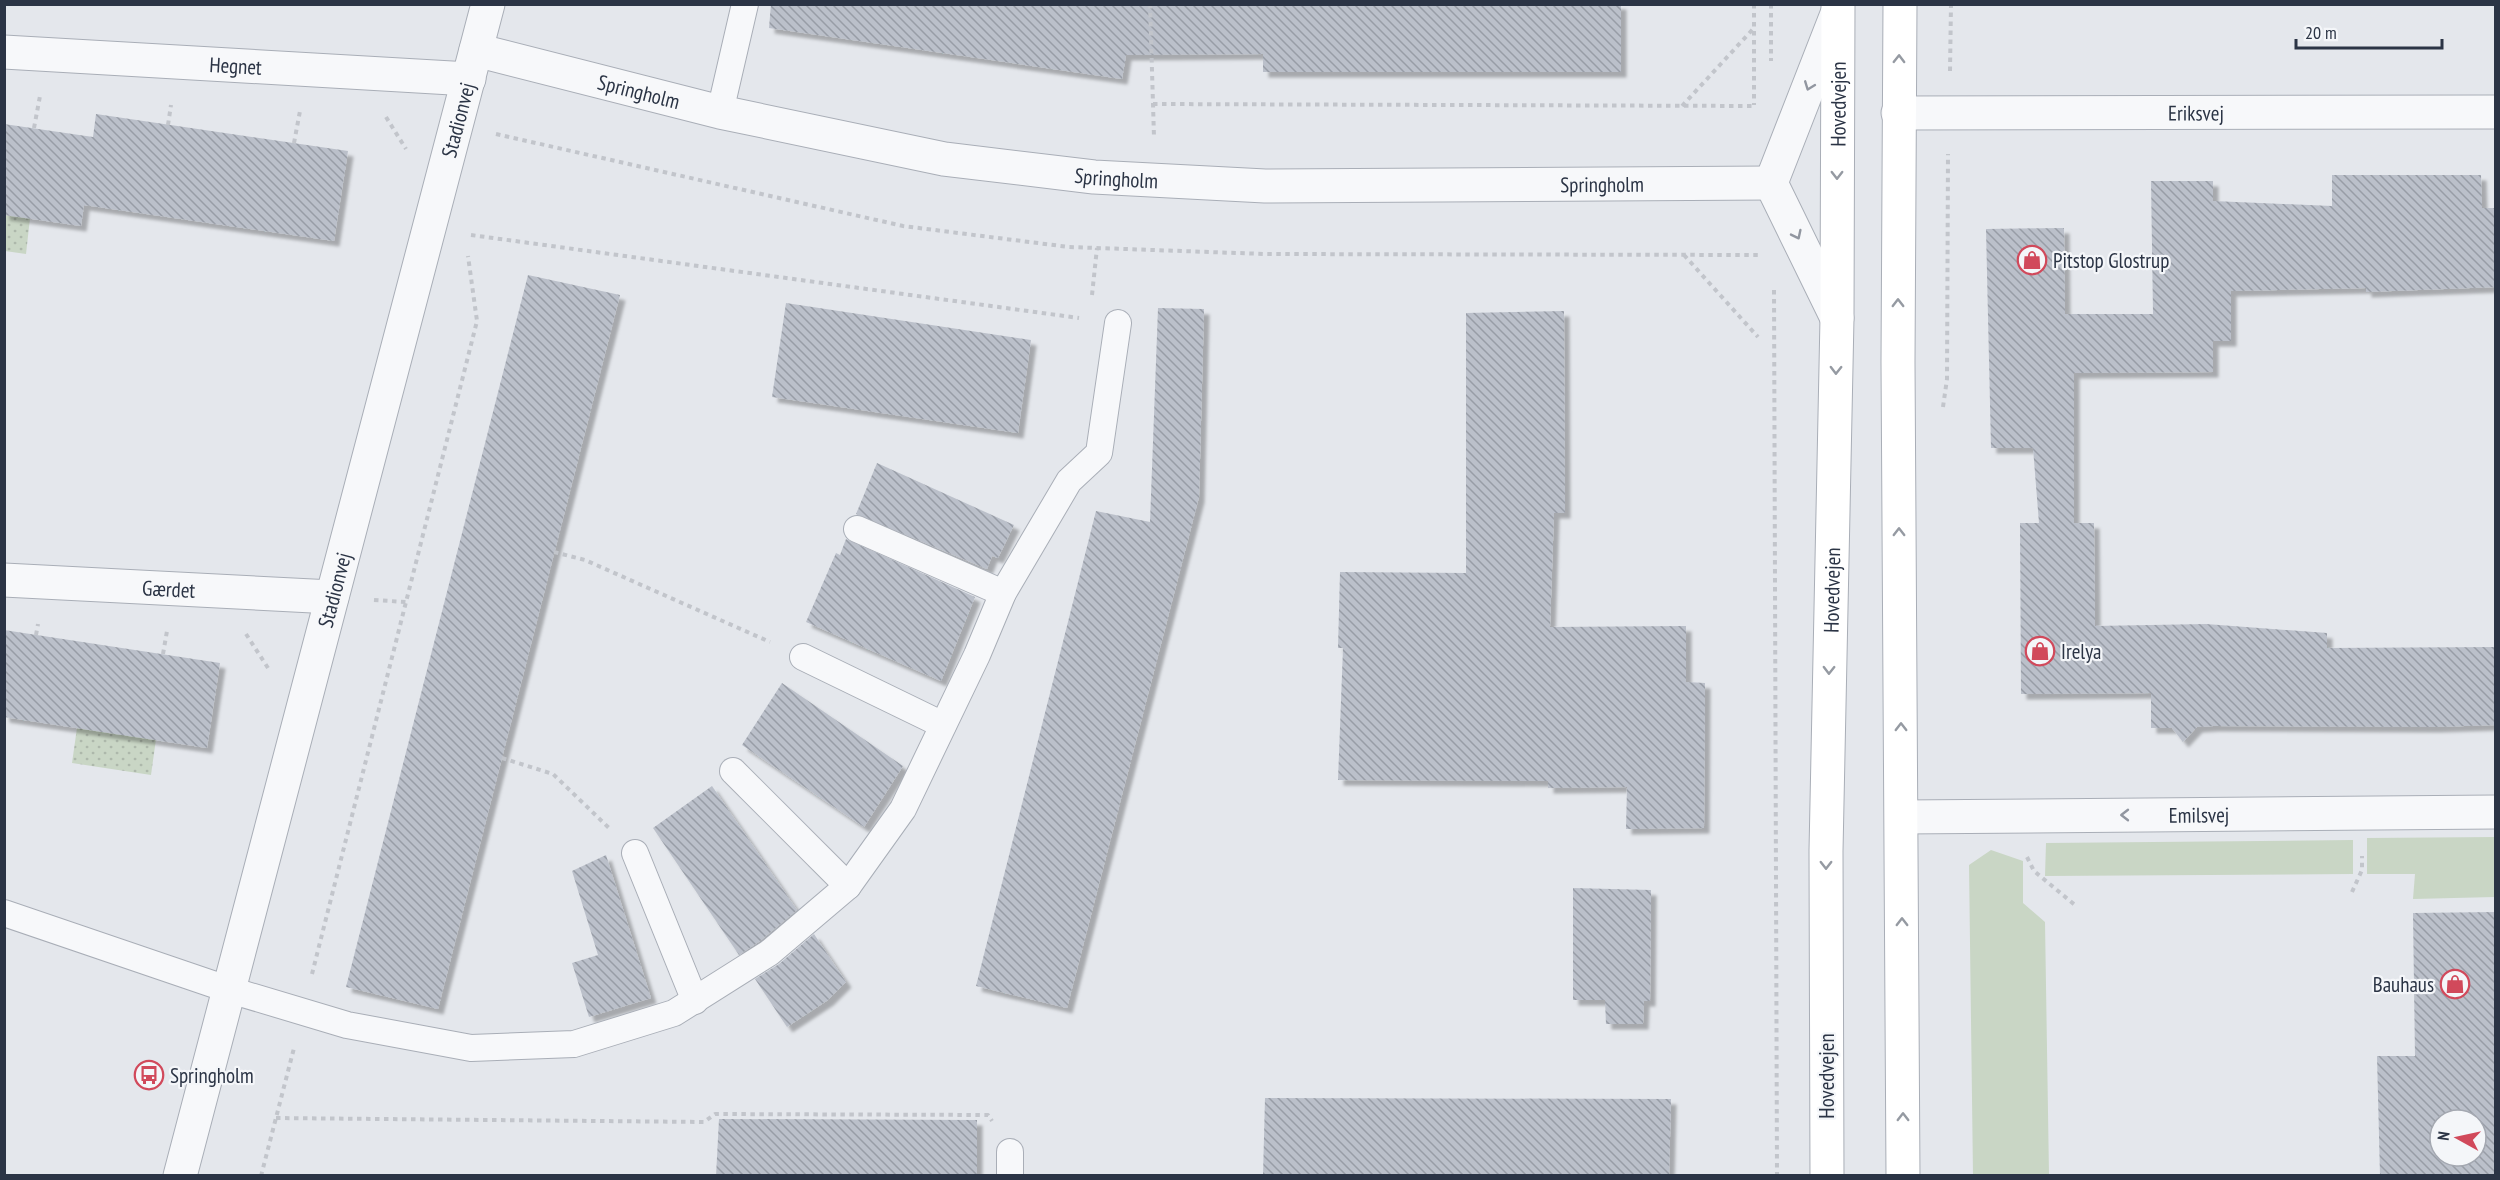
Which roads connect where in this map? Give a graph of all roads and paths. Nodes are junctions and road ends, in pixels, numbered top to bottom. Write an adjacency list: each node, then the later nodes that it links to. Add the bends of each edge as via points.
1 (488, 4): 10 (street, Stadionvej)
2 (745, 4): 17 (lane)
3 (1150, 4): 13 (path)
4 (1754, 4): 8 (path)
5 (1771, 4): 12 (path)
6 (1900, 4): 19 (main road, one-way to 6)
7 (1838, 8): 16 (street, one-way to 16); 31 (main road, Hovedvejen, one-way to 31)
8 (1754, 28): 14 (path); 15 (path)
9 (4, 52): 11 (street, Hegnet)
10 (473, 64): 11 (street, Hegnet); 17 (street, Springholm); 20 (street, Stadionvej)
11 (359, 73): 23 (path)
12 (1771, 73)
13 (1153, 104): 14 (path); 21 (path)
14 (1682, 106): 15 (path)
15 (1754, 106): 16 (path)
16 (1800, 108): 22 (street)
17 (720, 112): 21 (street, Springholm, via 944,159 1094,177)
18 (2496, 112): 19 (street, Eriksvej)
19 (1898, 113): 48 (main road, one-way to 19)
20 (458, 125): 23 (street, Stadionvej); 26 (path, via 903,226)
21 (1155, 180): 22 (street, Springholm, via 1265,186)
22 (1771, 183): 29 (street, one-way to 29)
23 (437, 201): 39 (street, Stadionvej)
24 (464, 234): 32 (path)
25 (466, 245): 55 (path, via 477,321)
26 (1097, 248): 27 (path, via 1265,254); 30 (path)
27 (1684, 255): 28 (path); 34 (path)
28 (1773, 255): 29 (path); 60 (path)
29 (1807, 255): 31 (street)
30 (1092, 296)
31 (1837, 318): 61 (main road, Hovedvejen, one-way to 61, via 1826,851)
32 (1090, 320)
33 (1118, 323): 38 (lane, via 1099,453 1069,481)
34 (1758, 337)
35 (857, 529): 38 (lane)
36 (554, 552): 42 (path, via 585,560)
37 (4, 580): 39 (street, Gærdet)
38 (1003, 593): 43 (lane)
39 (332, 597): 53 (street, Stadionvej)
40 (168, 624): 41 (path)
41 (163, 654)
42 (803, 657): 43 (lane)
43 (943, 725): 50 (lane, via 903,810)
44 (502, 758): 49 (path, via 553,774)
45 (733, 771): 50 (lane)
46 (2496, 812): 47 (street, Emilsvej, one-way to 47)
47 (2007, 816): 48 (street, Emilsvej); 51 (path, via 2034,871)
48 (1902, 817): 62 (main road, one-way to 48)
49 (635, 854): 54 (lane)
50 (848, 886): 54 (lane, via 769,953)
51 (2074, 905)
52 (4, 913): 53 (lane)
53 (230, 990): 55 (lane); 58 (street, Stadionvej)
54 (695, 1001): 55 (lane, via 674,1013 574,1044 482,1048 347,1025)
55 (303, 1012): 56 (path)
56 (276, 1118): 57 (path, via 704,1122 715,1114 988,1115); 59 (path)
57 (1010, 1164)
58 (180, 1176)
59 (261, 1176)
60 (1777, 1176)
61 (1827, 1176)
62 (1904, 1176)

